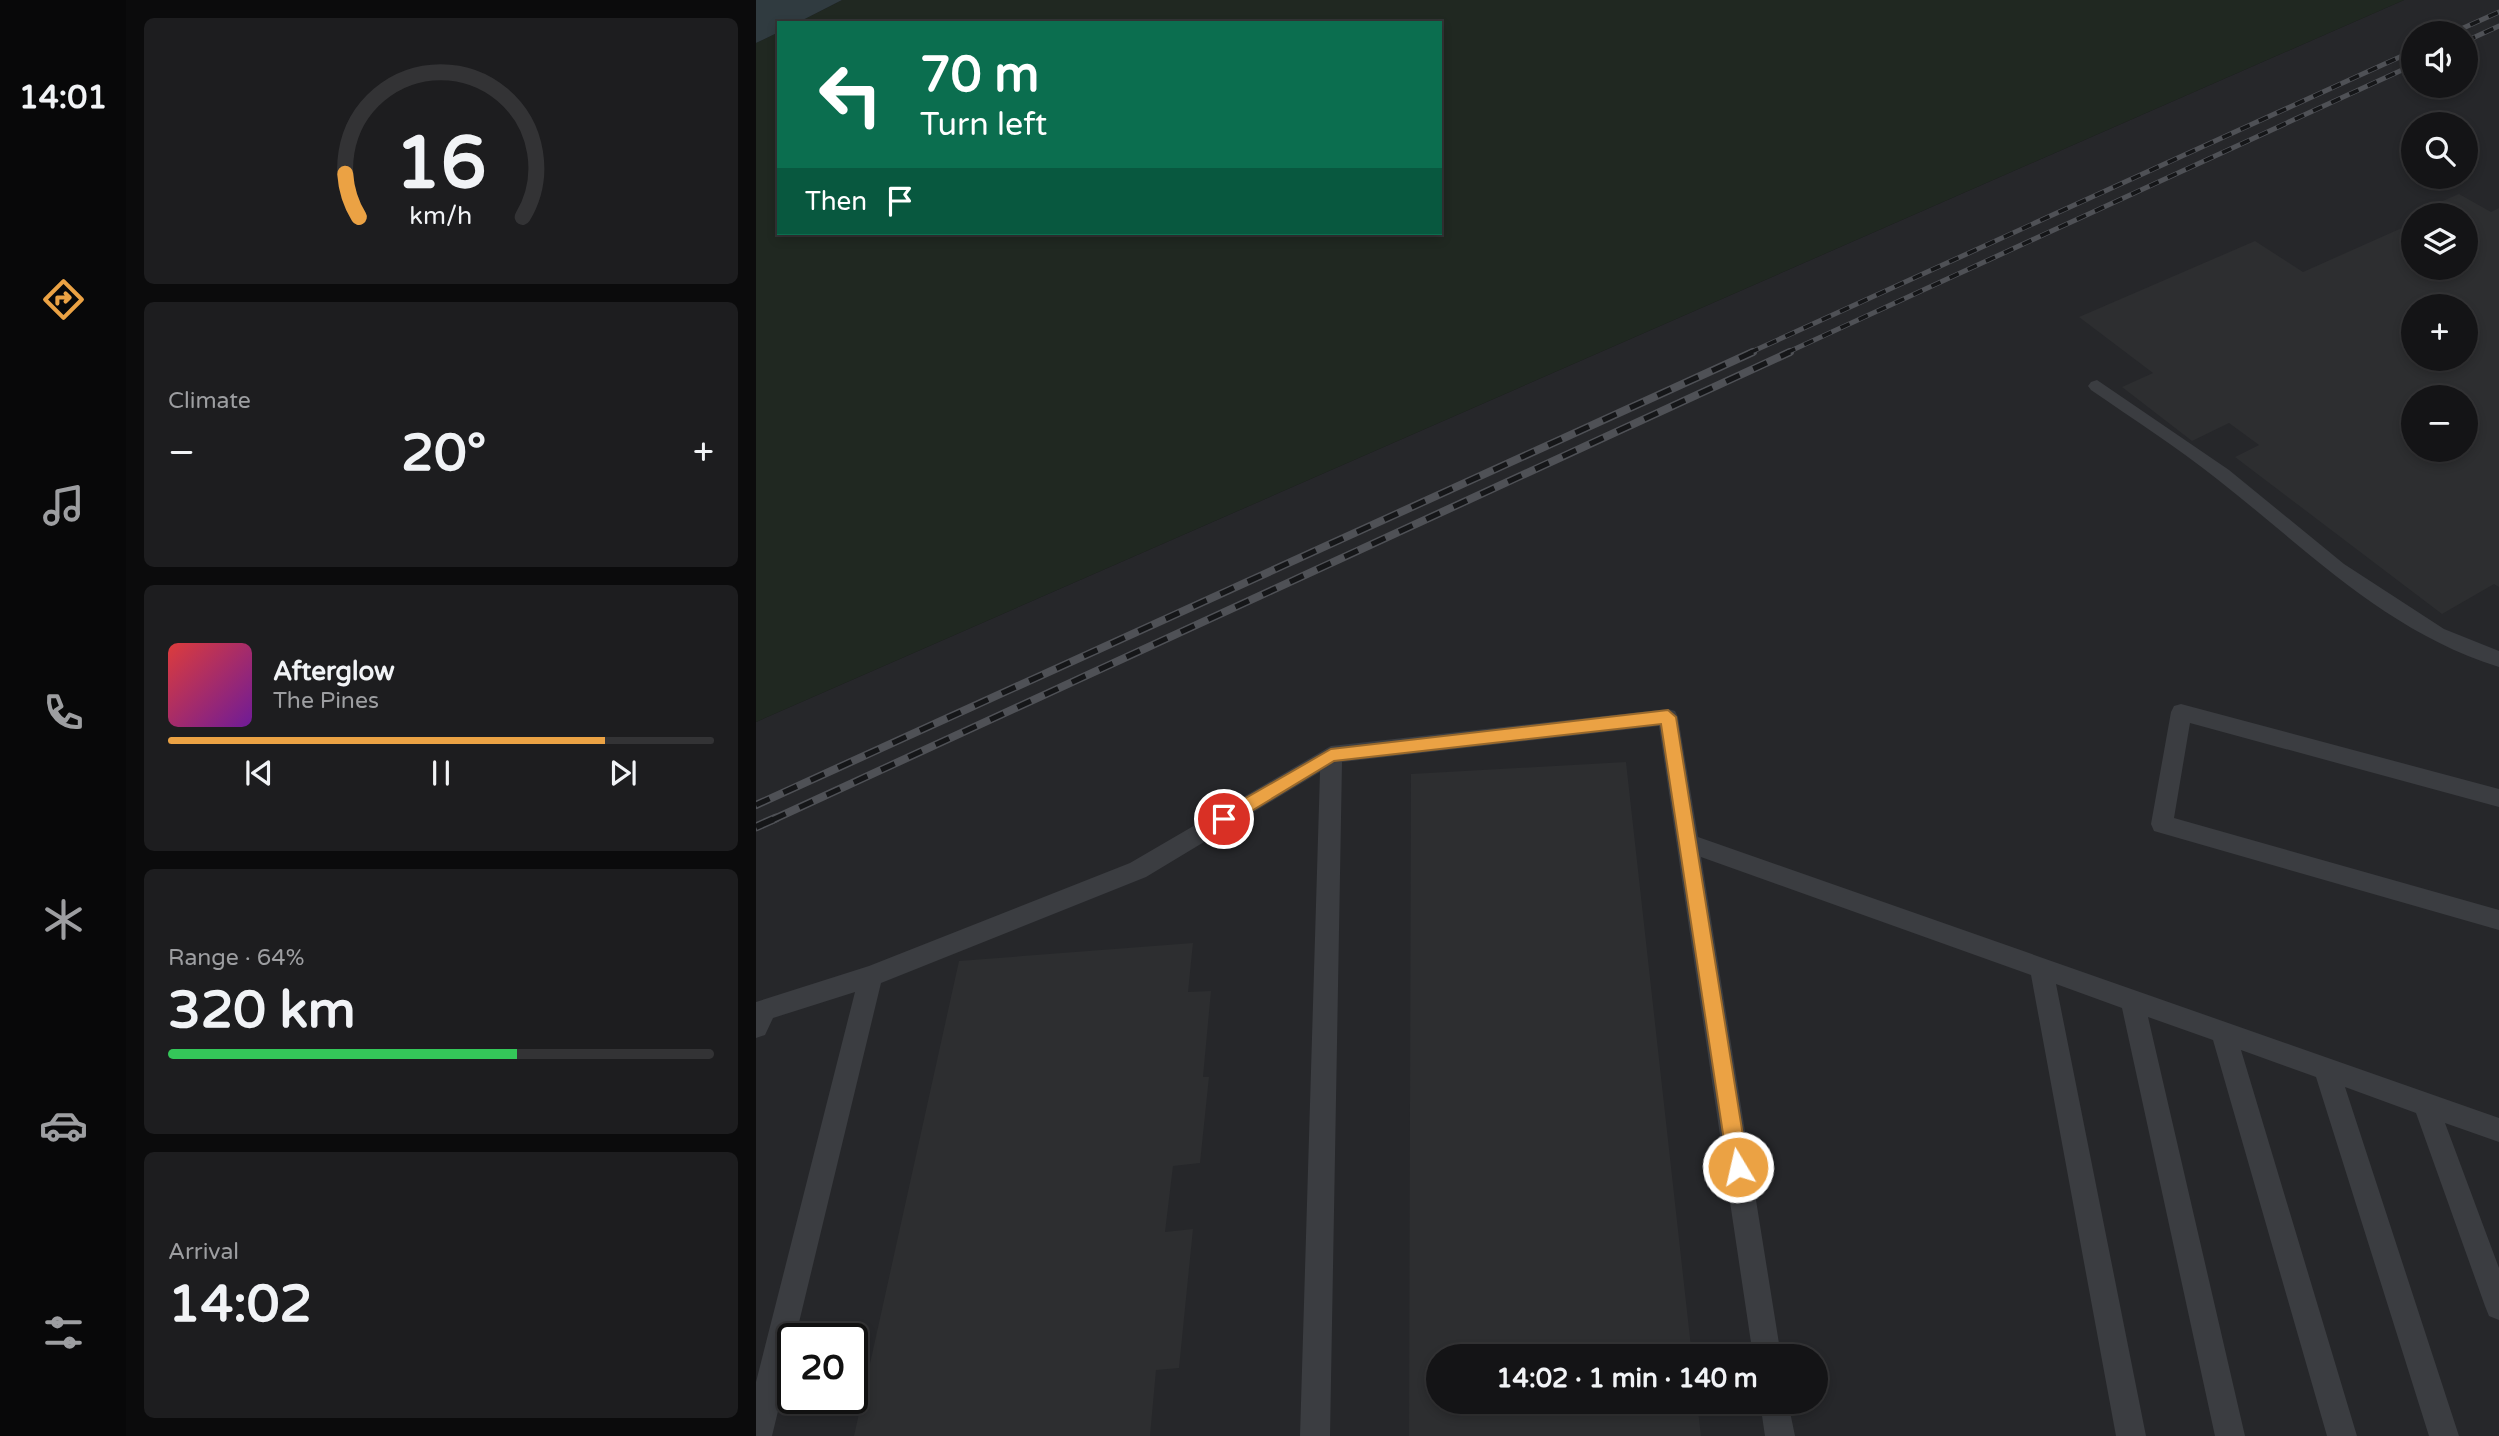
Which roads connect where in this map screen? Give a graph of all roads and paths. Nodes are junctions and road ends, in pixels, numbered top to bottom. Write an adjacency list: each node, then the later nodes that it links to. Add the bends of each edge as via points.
1 (2097, 386): 2 (lane, via 2224,474 2337,569 2437,634)
2 (2499, 659)
3 (1331, 755): 5 (lane, via 1668,717); 8 (lane, via 1138,870); 19 (lane)
4 (2499, 798): 6 (lane, via 2181,712 2162,824)
5 (1688, 843): 7 (lane); 16 (lane)
6 (2499, 920)
7 (2041, 967): 9 (lane); 21 (lane)
8 (871, 976): 10 (lane, via 765,1010); 18 (lane)
9 (2132, 1000): 11 (lane); 22 (lane)
10 (756, 1027)
11 (2223, 1032): 12 (lane); 23 (lane)
12 (2326, 1068): 13 (lane); 24 (lane)
13 (2424, 1103): 14 (lane); 15 (lane)
14 (2499, 1129)
15 (2499, 1306)
16 (1765, 1344)
17 (1776, 1414): 20 (lane)
18 (757, 1436)
19 (1315, 1436)
20 (1780, 1436)
21 (2131, 1436)
22 (2230, 1436)
23 (2342, 1436)
24 (2444, 1436)

